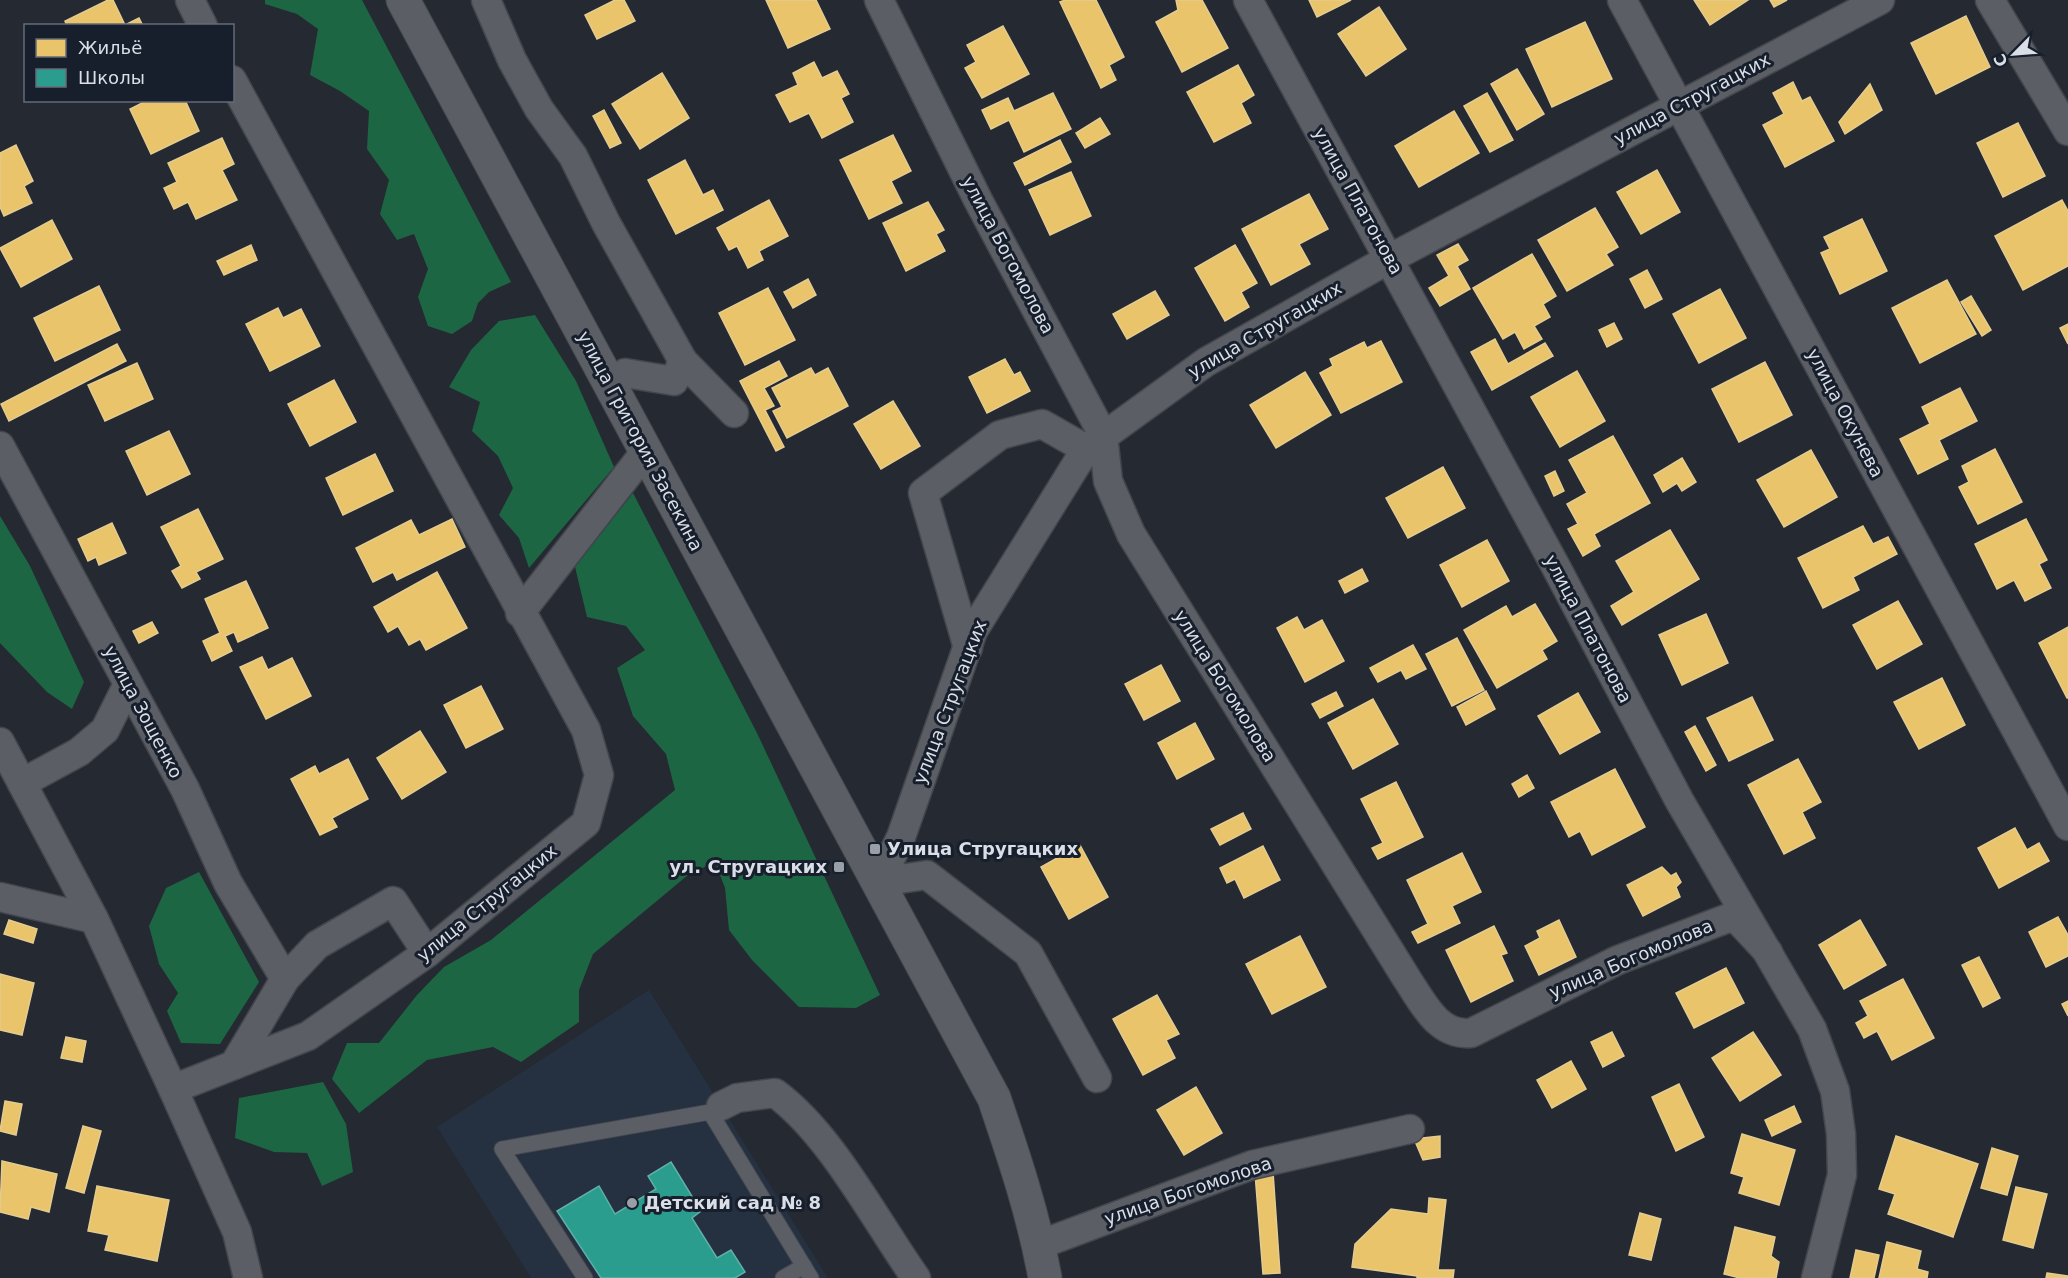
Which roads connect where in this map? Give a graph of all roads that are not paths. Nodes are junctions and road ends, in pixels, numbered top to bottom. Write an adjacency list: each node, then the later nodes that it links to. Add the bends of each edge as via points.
1 (190, 0): 9 (street)
2 (403, 0): 15 (main road, улица Григория Засекина)
3 (486, 0): 14 (street, via 539,109 573,156)
4 (879, 0): 17 (street, улица Богомолова)
5 (1248, 0): 13 (street, улица Платонова)
6 (1622, 0): 11 (street, улица Окунева)
7 (1880, 0): 11 (street, улица Стругацких)
8 (1990, 0): 12 (street)
9 (203, 24)
10 (234, 85): 20 (street)
11 (1679, 106): 13 (street, улица Стругацких); 25 (street, улица Окунева)
12 (2068, 131)
13 (1389, 259): 17 (street, улица Стругацких, via 1206,362); 26 (street, улица Платонова)
14 (683, 360): 15 (street, via 674,381 625,373); 16 (street)
15 (609, 384): 19 (main road, улица Григория Засекина)
16 (734, 413)
17 (1095, 442): 21 (street, улица Стругацких, via 973,631); 21 (street, via 1042,424 1000,435 923,493); 30 (street, улица Богомолова, via 1131,534 1437,1022 1457,1034 1471,1034 1618,960)
18 (0, 446): 22 (street, улица Зощенко)
19 (646, 451): 20 (street); 27 (main road, улица Григория Засекина)
20 (520, 613): 32 (street, улица Стругацких, via 586,730 599,775 586,823)
21 (968, 648): 27 (street, улица Стругацких, via 901,837)
22 (128, 684): 24 (street, via 105,730 79,752); 33 (street, улица Зощенко, via 185,789 228,883)
23 (0, 742): 24 (street)
24 (22, 783): 29 (street)
25 (2068, 826)
26 (1700, 834): 30 (street, via 1730,908); 31 (street, улица Платонова)
27 (879, 882): 35 (street, via 927,875 1028,953); 39 (main road, улица Григория Засекина, via 994,1098)
28 (0, 897): 29 (street)
29 (94, 919): 36 (street)
30 (1716, 923): 31 (street, улица Богомолова, via 1731,917 1740,922)
31 (1768, 952): 46 (street, улица Платонова, via 1812,1029 1835,1091 1842,1175)
32 (426, 953): 33 (street, via 393,901 317,945); 34 (street, улица Стругацких, via 308,1036)
33 (285, 979): 34 (street)
34 (234, 1065): 36 (street, улица Стругацких)
35 (1097, 1078)
36 (173, 1089): 41 (street, via 237,1232)
37 (715, 1109): 40 (lane); 42 (lane, via 502,1149); 44 (street, via 737,1098 775,1093 799,1110 832,1152)
38 (1410, 1129): 39 (street, улица Богомолова, via 1252,1164)
39 (1039, 1245): 45 (main road, улица Григория Засекина)
40 (807, 1272): 43 (lane)
41 (248, 1278)
42 (585, 1278)
43 (783, 1278)
44 (916, 1278)
45 (1045, 1278)
46 (1816, 1278)

